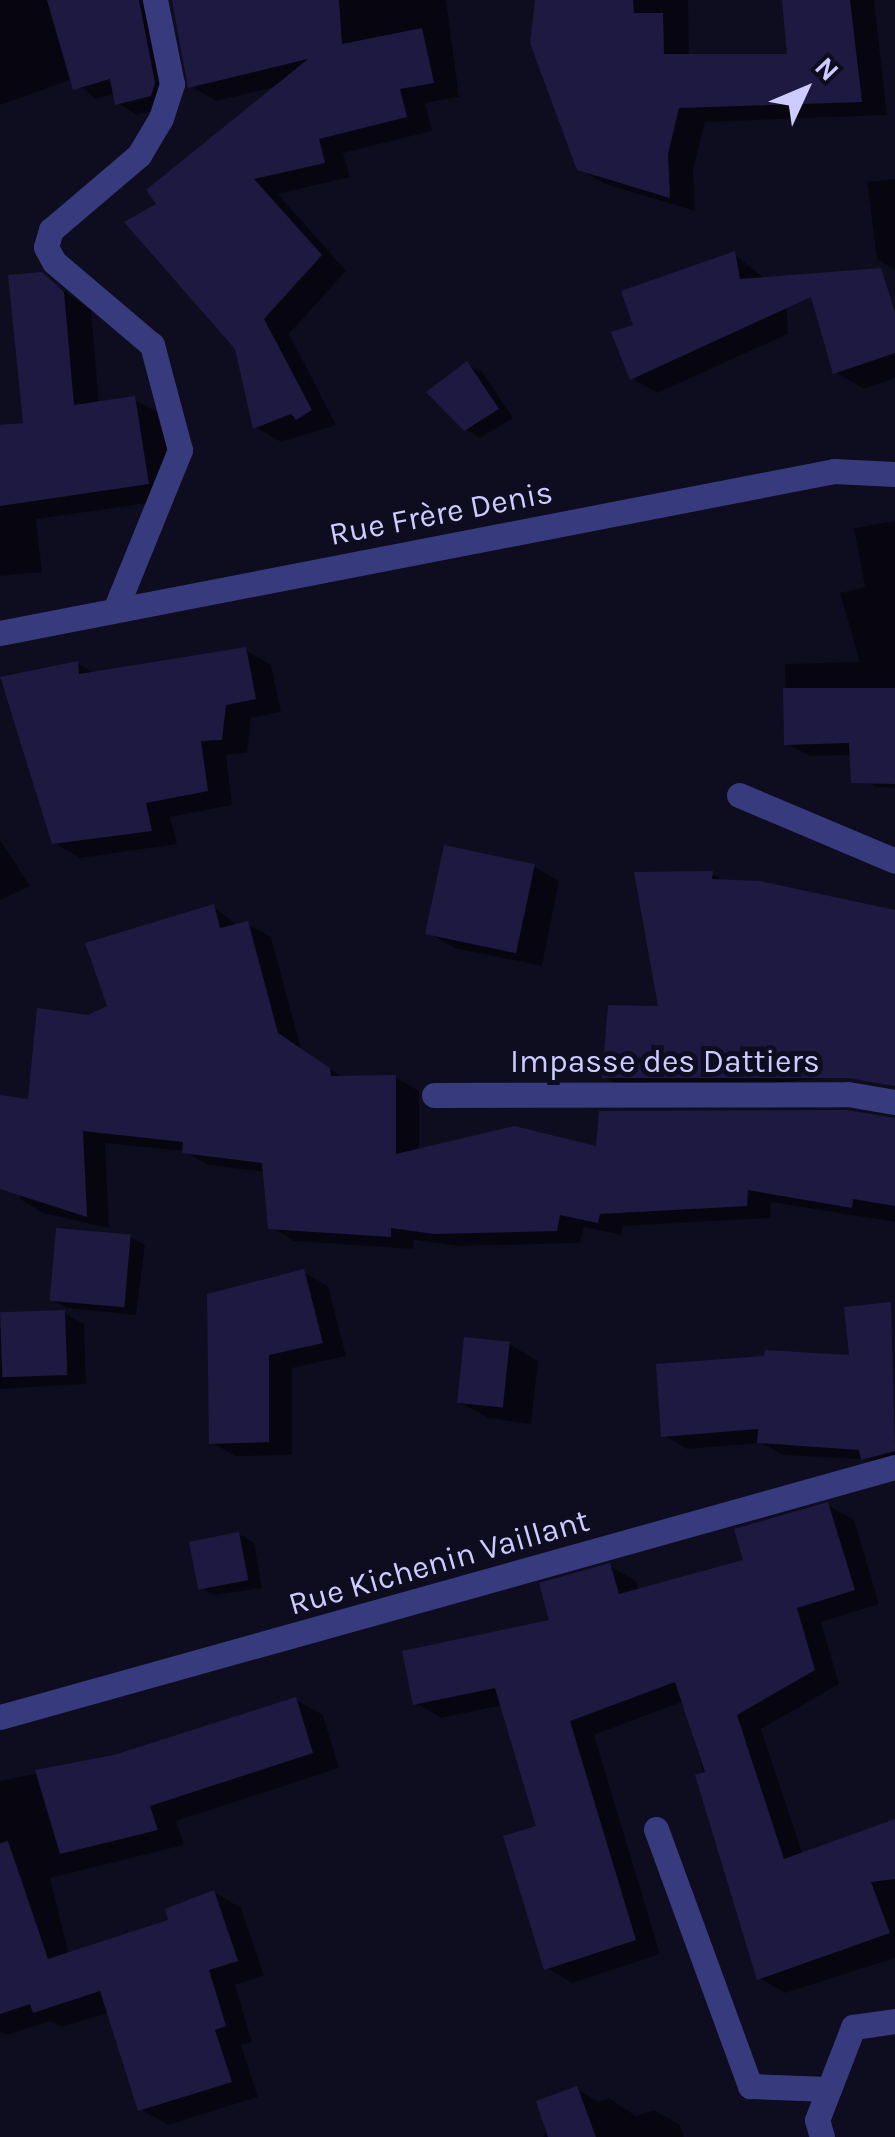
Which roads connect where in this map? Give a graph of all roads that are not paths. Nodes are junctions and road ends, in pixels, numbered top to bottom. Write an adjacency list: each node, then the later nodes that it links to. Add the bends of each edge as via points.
1 (156, 0): 3 (street, via 172,84 162,118 139,155 51,230 46,247 54,262 152,346 180,450)
2 (895, 474): 3 (street, Rue Frère Denis, via 834,471)
3 (115, 610): 4 (street, Rue Frère Denis)
4 (0, 633)
5 (739, 795): 6 (street)
6 (895, 861)
7 (434, 1096): 8 (street, Impasse des Dattiers, via 848,1094)
8 (895, 1102)
9 (895, 1467): 10 (street, Rue Kichenin Vaillant)
10 (0, 1717)
11 (656, 1829): 13 (street, via 750,2086)
12 (895, 2021): 13 (street, via 853,2027)
13 (828, 2089): 14 (street, via 817,2120)
14 (822, 2137)

